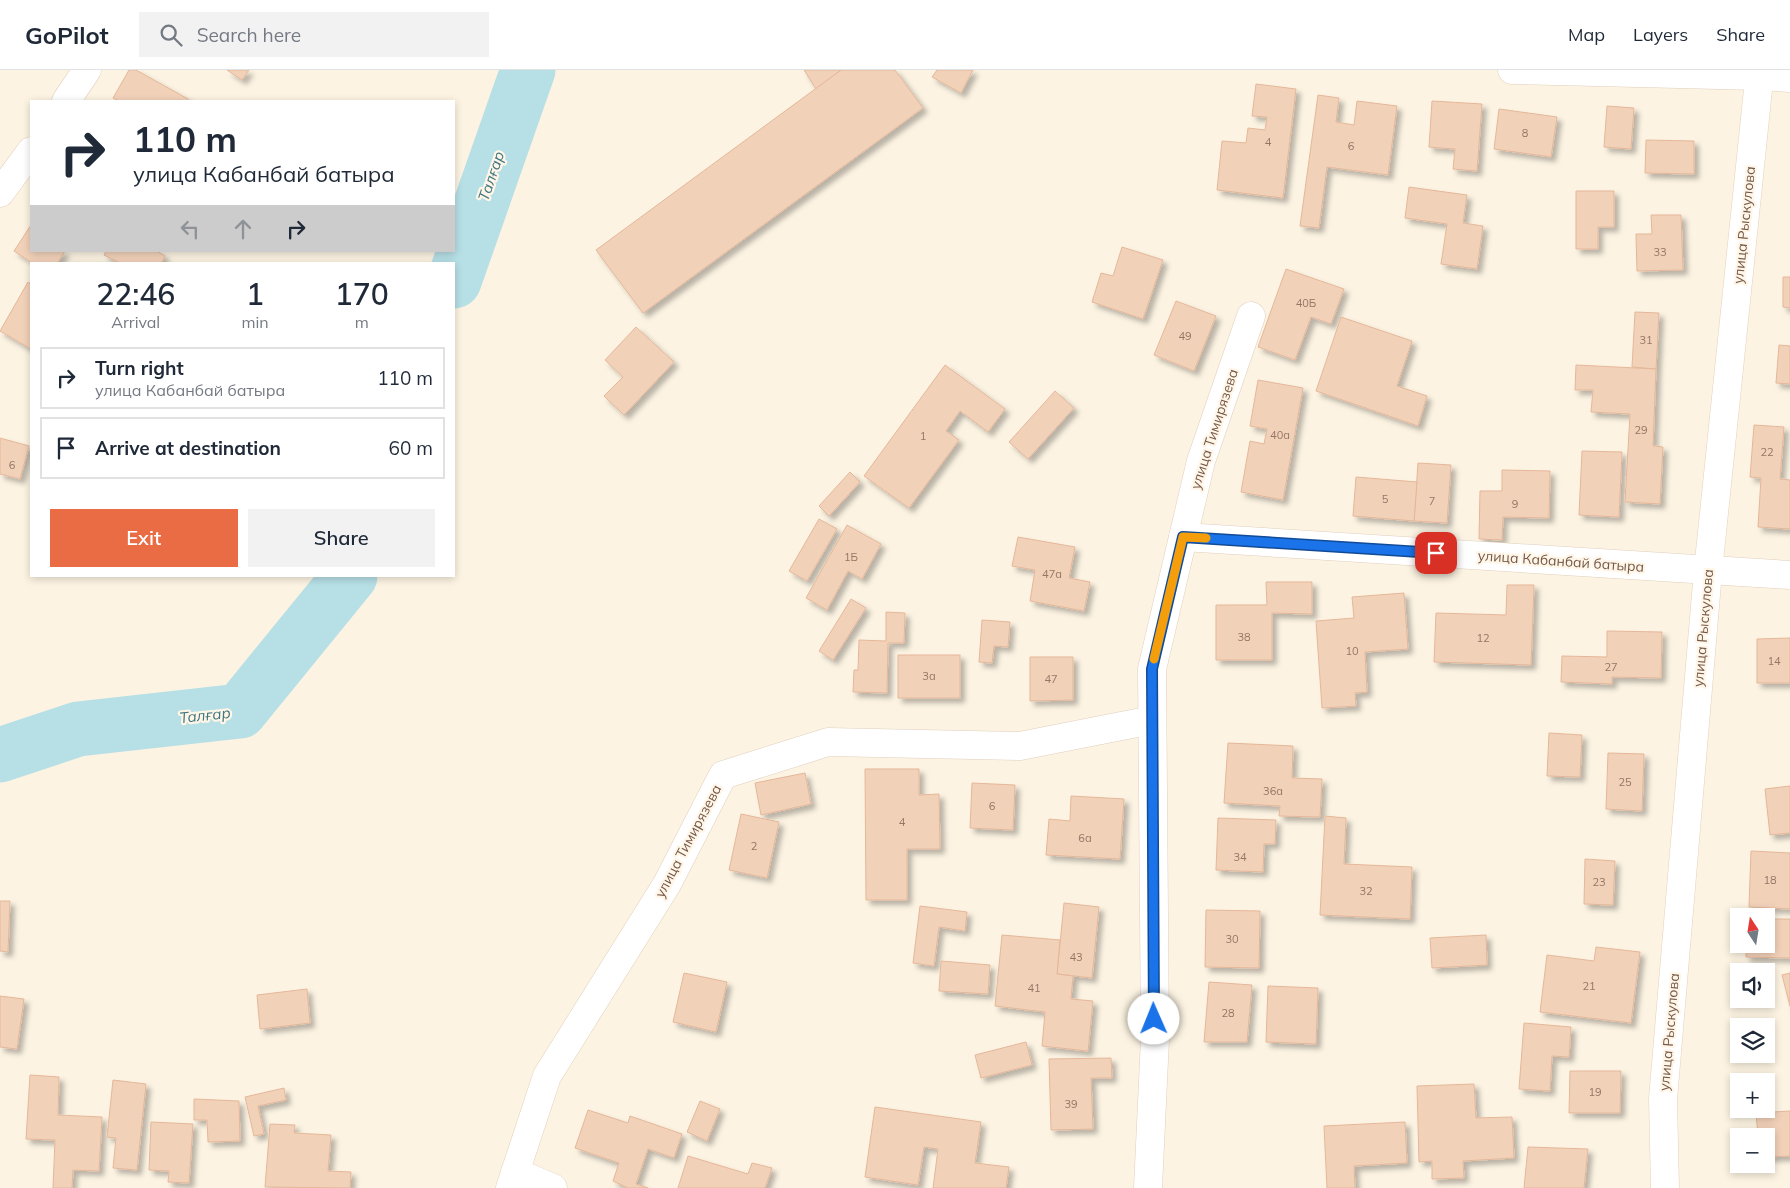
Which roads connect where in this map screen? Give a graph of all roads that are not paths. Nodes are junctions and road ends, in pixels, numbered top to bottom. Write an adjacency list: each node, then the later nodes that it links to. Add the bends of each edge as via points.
1 (87, 70): 5 (street)
2 (1512, 70): 3 (street)
3 (1760, 73): 4 (street); 10 (street, улица Рыскулова)
4 (1790, 78)
5 (67, 100)
6 (30, 152): 7 (street)
7 (0, 193)
8 (1251, 316): 9 (street, улица Тимирязева, via 1201,461)
9 (1183, 537): 10 (street, улица Кабанбай батыра); 12 (street, улица Тимирязева, via 1152,669)
10 (1708, 571): 11 (street, улица Кабанбай батыра); 16 (street, улица Рыскулова, via 1663,1099)
11 (1790, 576)
12 (1152, 720): 13 (street, улица Тимирязева, via 1020,746 828,742 723,775 667,884 546,1076); 15 (street, улица Тимирязева, via 1155,1038)
13 (513, 1180): 14 (street)
14 (553, 1188)
15 (1148, 1188)
16 (1665, 1188)

